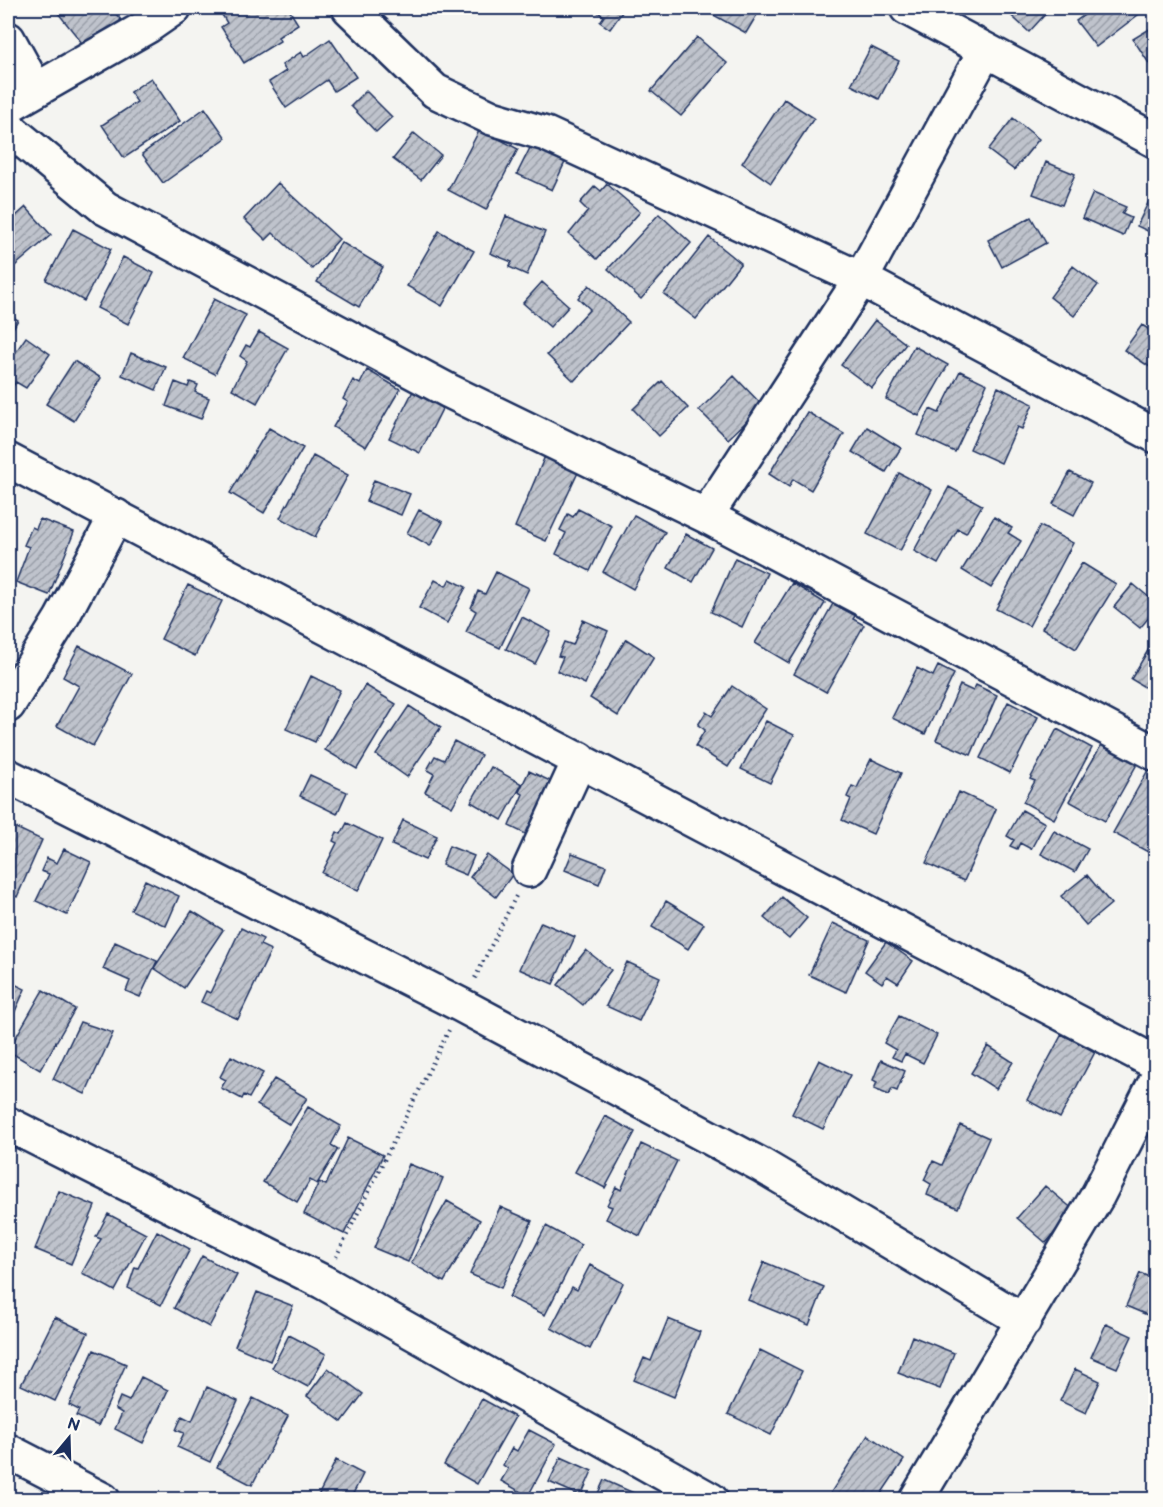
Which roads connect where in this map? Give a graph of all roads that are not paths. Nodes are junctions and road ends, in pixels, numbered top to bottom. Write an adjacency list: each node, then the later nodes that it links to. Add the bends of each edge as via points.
1 (174, 8): 6 (street)
2 (350, 8): 10 (street, via 435,91 492,118 546,135)
3 (907, 8): 5 (street)
4 (8, 39): 6 (street)
5 (985, 51): 9 (street); 10 (street)
6 (36, 90): 7 (street)
7 (8, 106)
8 (8, 128): 14 (street, via 105,208 449,391)
9 (1155, 141)
10 (861, 279): 11 (street); 14 (street)
11 (1155, 436)
12 (8, 459): 13 (street)
13 (116, 516): 15 (street, via 61,619); 17 (street)
14 (706, 516): 16 (street)
15 (8, 705)
16 (1155, 754)
17 (580, 759): 19 (street); 20 (street)
18 (8, 776): 23 (street, via 461,1005 761,1165)
19 (529, 870)
20 (1155, 1063)
21 (1155, 1081): 23 (street, via 1098,1195)
22 (8, 1124): 26 (street, via 323,1282)
23 (1024, 1321): 27 (street)
24 (8, 1451): 25 (street)
25 (102, 1500)
26 (711, 1500)
27 (916, 1500)

